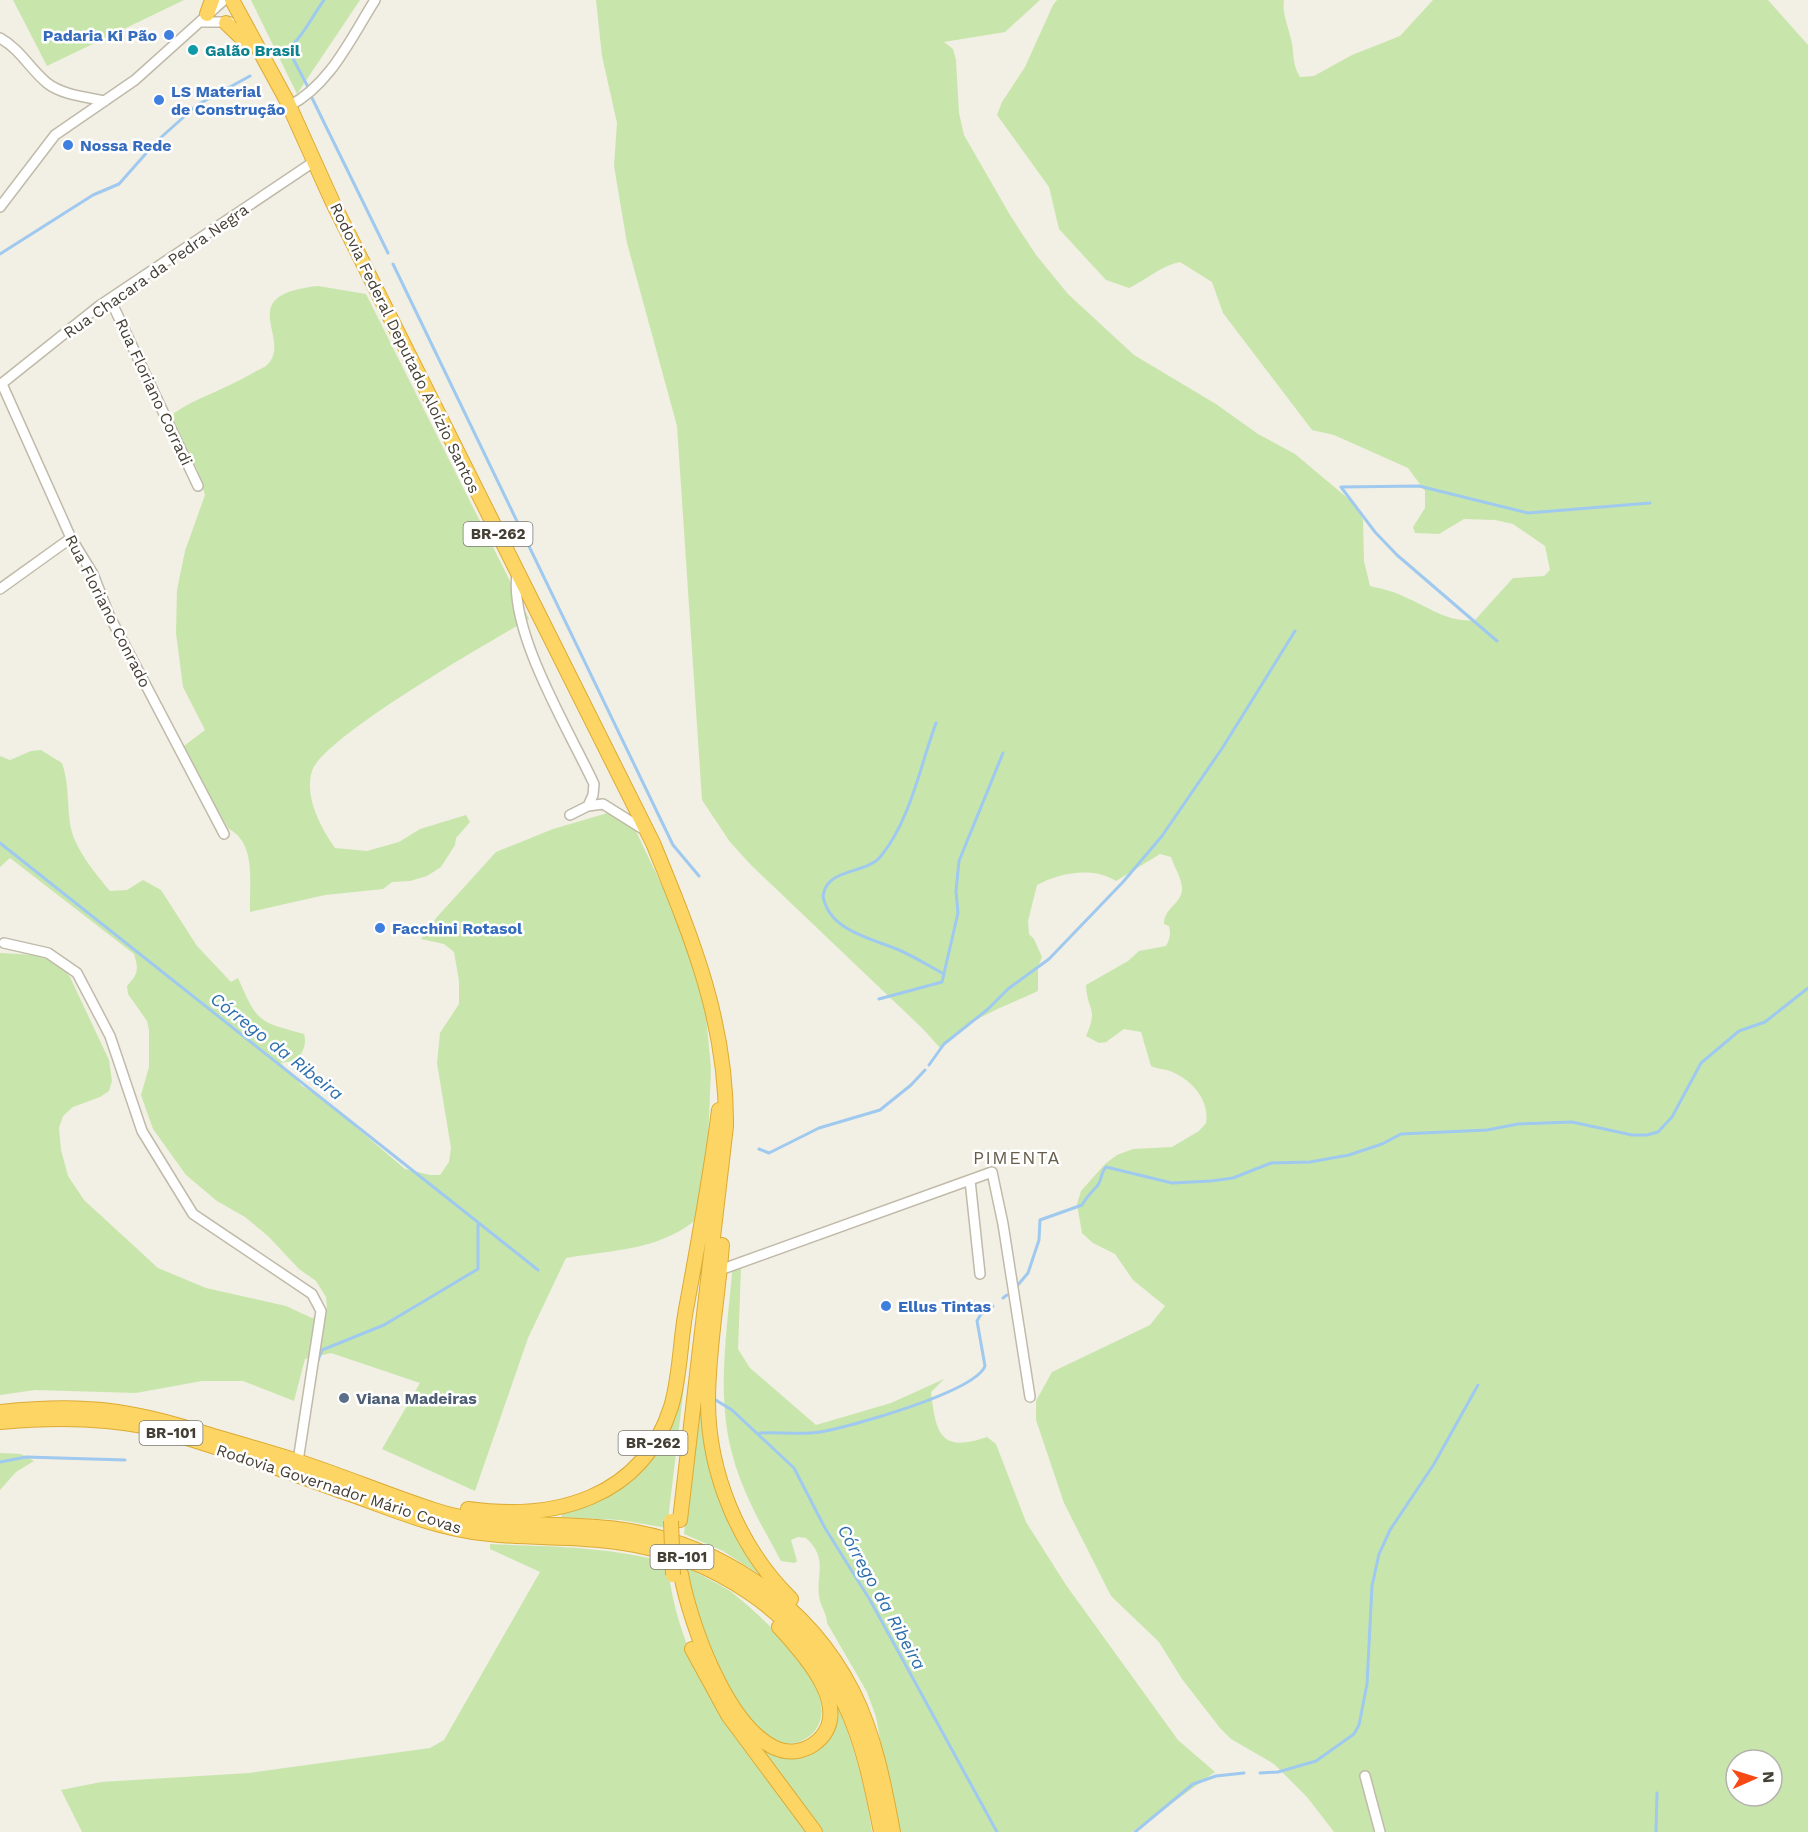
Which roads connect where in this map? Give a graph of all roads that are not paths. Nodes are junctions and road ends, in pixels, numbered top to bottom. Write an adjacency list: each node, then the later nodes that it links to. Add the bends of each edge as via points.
1 (212, 0): 7 (highway)
2 (224, 0): 7 (street)
3 (232, 0): 6 (highway, Rodovia Federal Deputado Aloízio Santos / BR-262)
4 (238, 0): 6 (highway)
5 (375, 0): 12 (street, via 324,80 308,97)
6 (243, 16): 8 (street); 10 (highway, Rodovia Federal Deputado Aloízio Santos / BR-262); 12 (highway)
7 (203, 18): 8 (street); 11 (street, via 135,80)
8 (226, 23): 10 (highway)
9 (0, 38): 11 (street, via 11,44 48,84)
10 (264, 62): 12 (highway, Rodovia Federal Deputado Aloízio Santos / BR-262)
11 (105, 100): 14 (street, via 55,135)
12 (288, 104): 13 (highway, Rodovia Federal Deputado Aloízio Santos / BR-262)
13 (315, 161): 15 (street, Rua Chacara da Pedra Negra); 19 (highway, Rodovia Federal Deputado Aloízio Santos / BR-262)
14 (0, 207)
15 (110, 299): 16 (street, Rua Chacara da Pedra Negra); 17 (street, Rua Floriano Corradi)
16 (1, 384): 18 (street, Rua Floriano Conrado)
17 (198, 486)
18 (71, 538): 20 (street); 24 (street, Rua Floriano Conrado, via 93,574 109,615)
19 (518, 572): 21 (street, via 519,608 531,653 594,784); 23 (highway, Rodovia Federal Deputado Aloízio Santos / BR-262)
20 (0, 589)
21 (588, 806): 22 (street); 23 (street, via 603,804)
22 (570, 815)
23 (648, 833): 26 (highway, Rodovia Federal Deputado Aloízio Santos / BR-262, via 692,937)
24 (224, 834)
25 (4, 943): 35 (street, via 48,953 77,973 110,1036 142,1131 193,1214 312,1294 321,1311)
26 (717, 1028): 27 (highway, BR-262); 28 (highway, BR-262)
27 (725, 1069): 30 (highway, BR-262, via 729,1142); 37 (highway, BR-262, via 725,1152)
28 (719, 1108): 36 (highway, BR-262, via 674,1394 661,1431 635,1466 608,1489 586,1500 549,1511 521,1513 452,1506); 37 (highway, BR-262)
29 (970, 1180): 30 (street); 31 (street); 32 (street, via 992,1172 1004,1224)
30 (720, 1270): 40 (highway, BR-262, via 708,1401 718,1474 749,1545 818,1631)
31 (980, 1274)
32 (1030, 1397)
33 (0, 1413): 35 (highway, Rodovia Governador Mário Covas / BR-101, via 86,1409 142,1416)
34 (0, 1422): 38 (highway, Rodovia Governador Mário Covas / BR-101, via 54,1417 149,1427 450,1528 624,1543 666,1552)
35 (298, 1461): 36 (highway, Rodovia Governador Mário Covas / BR-101)
36 (339, 1476): 40 (highway, Rodovia Governador Mário Covas / BR-101, via 435,1511 470,1519 617,1529 695,1549 737,1569 776,1596 809,1628)
37 (675, 1521): 39 (highway, BR-262, bridge)
38 (705, 1567): 39 (highway, BR-262, via 741,1592 781,1629 814,1670 829,1701 830,1714 827,1728 809,1747 781,1750 762,1739 732,1703 702,1650); 43 (highway, Rodovia Governador Mário Covas / BR-101, via 743,1588 773,1611 800,1636 827,1671 846,1706 864,1754)
39 (677, 1574): 42 (highway, BR-262, via 686,1633 707,1680 728,1715)
40 (842, 1672): 44 (highway, Rodovia Governador Mário Covas / BR-101, via 876,1750)
41 (1365, 1776): 45 (street)
42 (815, 1832)
43 (881, 1832)
44 (893, 1832)
45 (1380, 1832)

